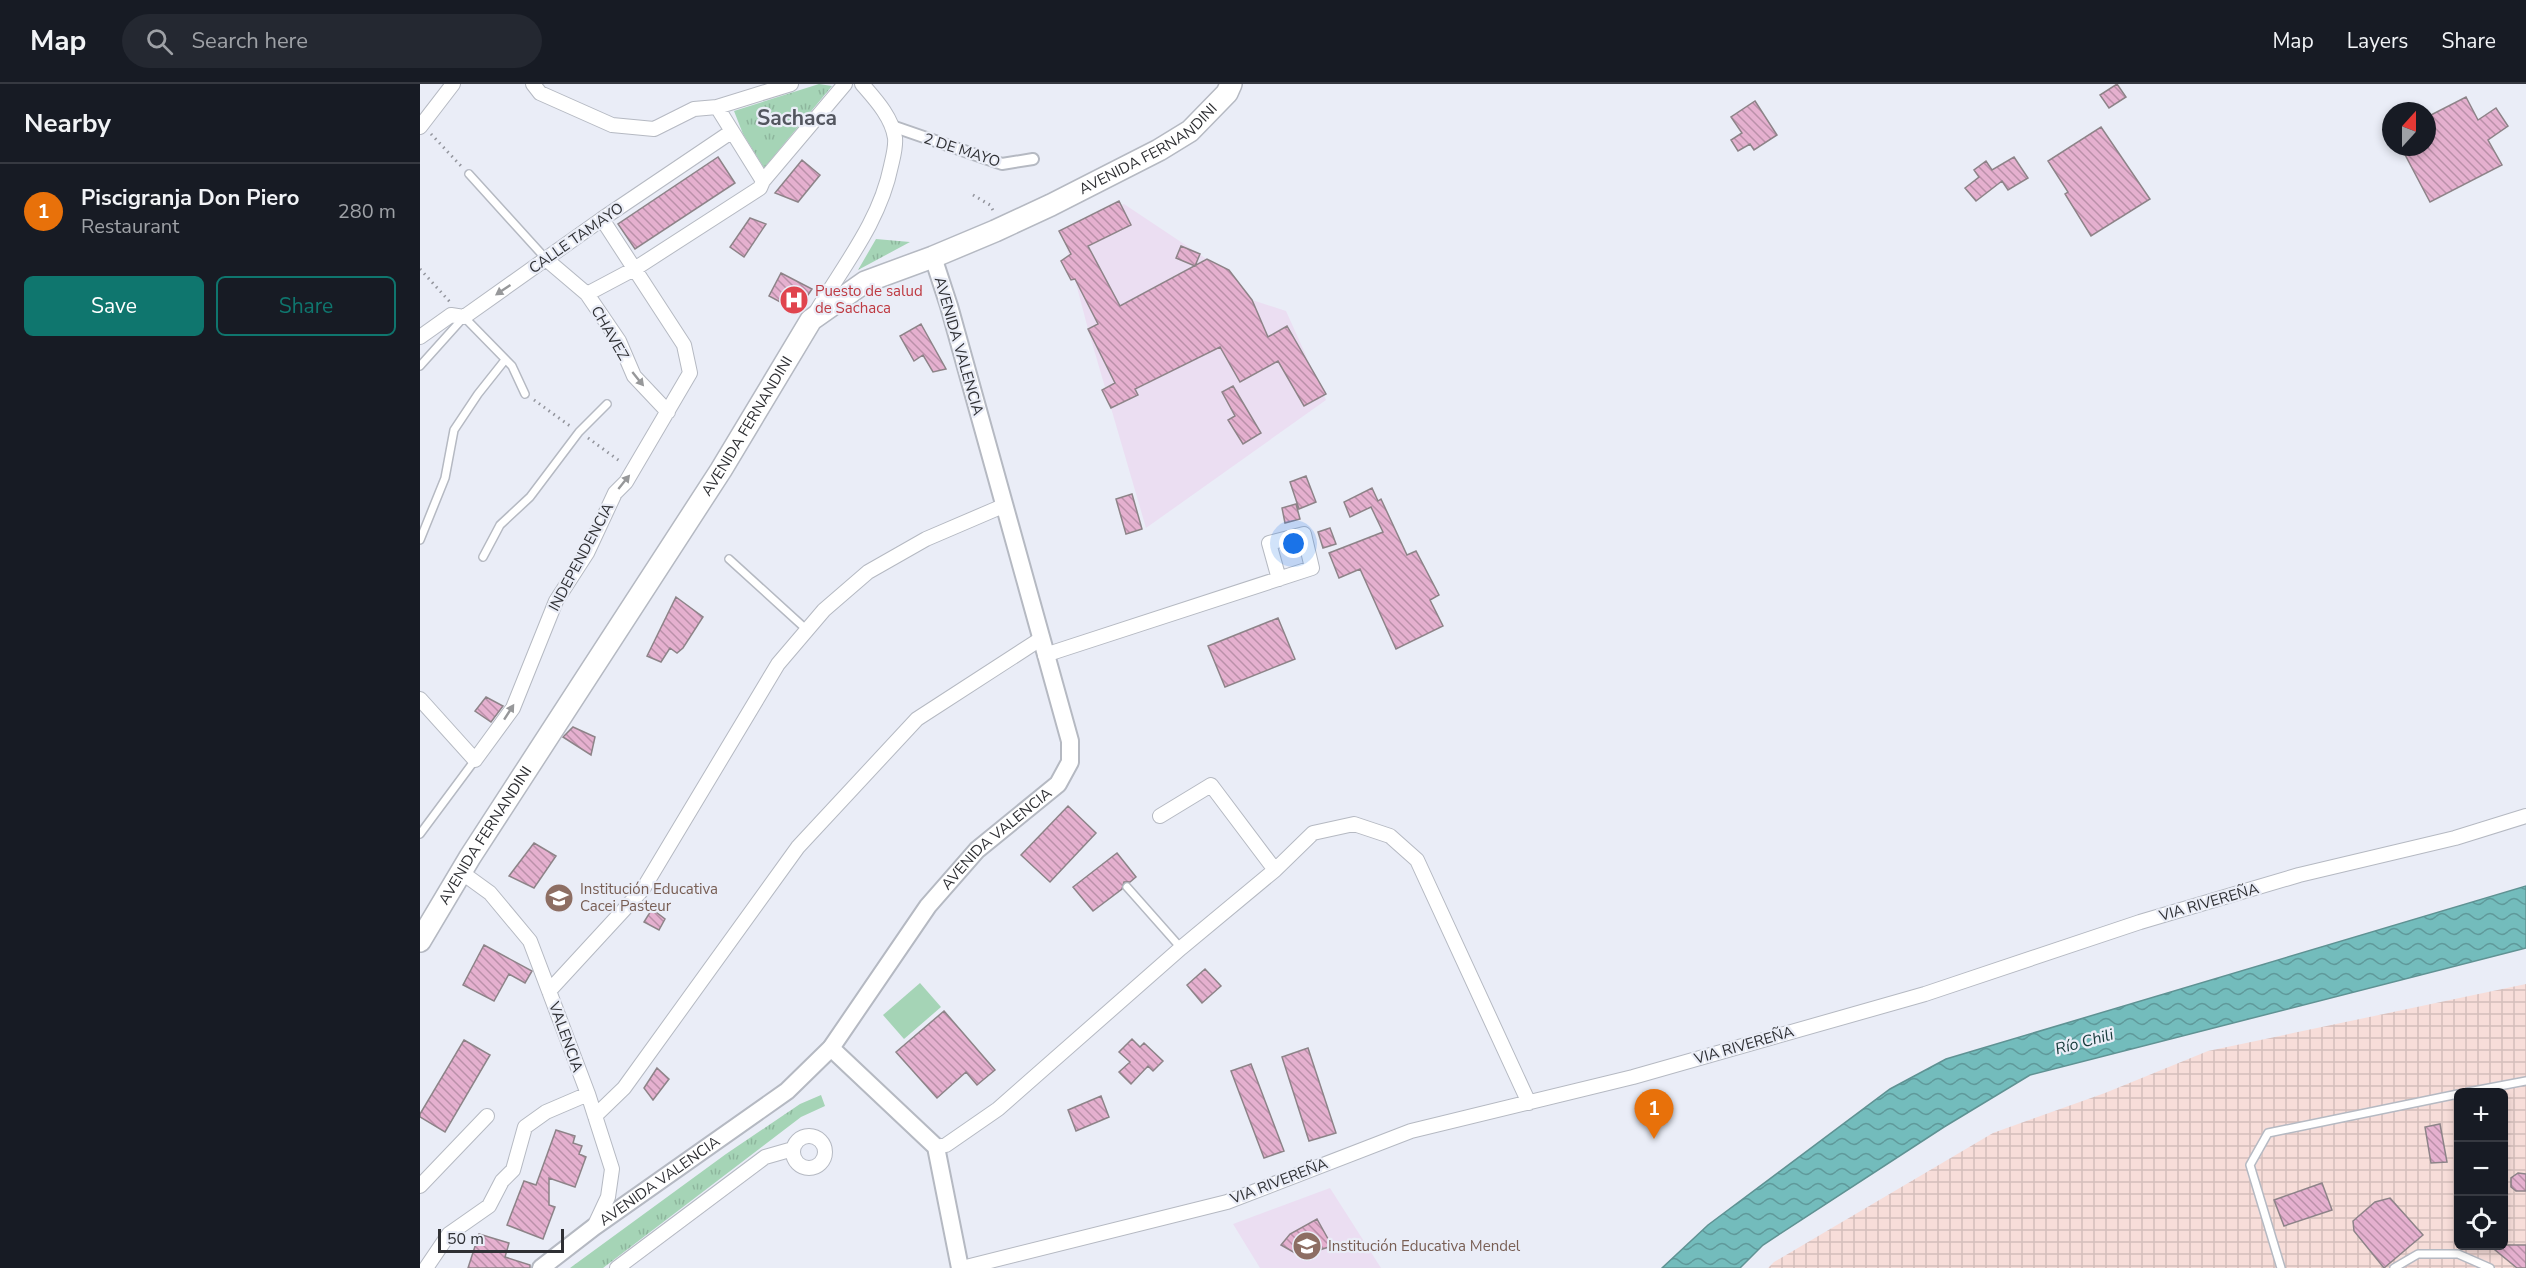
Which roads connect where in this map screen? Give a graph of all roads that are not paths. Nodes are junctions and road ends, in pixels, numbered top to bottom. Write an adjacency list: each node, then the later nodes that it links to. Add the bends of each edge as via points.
1 (453, 84): 8 (street)
2 (533, 84): 7 (street, via 540,93 612,125 654,129 694,108)
3 (790, 84): 7 (street)
4 (845, 84): 13 (street)
5 (861, 84): 9 (street)
6 (1231, 84): 15 (main road, AVENIDA FERNANDINI, via 1190,131 1051,205)
7 (717, 107): 10 (street)
8 (421, 126)
9 (892, 126): 11 (street, 2 DE MAYO, via 1002,164); 20 (street, via 896,140 883,197 871,224)
10 (731, 132): 13 (street); 14 (street, CALLE TAMAYO)
11 (1033, 159)
12 (469, 174): 16 (lane)
13 (763, 181): 17 (street, via 760,188)
14 (602, 219): 16 (street, CALLE TAMAYO); 17 (street)
15 (933, 257): 20 (main road, AVENIDA FERNANDINI, via 865,282); 27 (street, AVENIDA VALENCIA)
16 (547, 260): 18 (street, CHAVEZ); 19 (street, CALLE TAMAYO, one-way to 19)
17 (636, 268): 18 (street); 26 (street, INDEPENDENCIA, via 684,345 690,373)
18 (587, 294): 26 (street, CHAVEZ, one-way to 26, via 619,341 634,376)
19 (464, 317): 21 (street, CALLE TAMAYO, via 451,315); 22 (lane); 23 (lane)
20 (811, 320): 41 (main road, AVENIDA FERNANDINI, via 721,470)
21 (420, 337)
22 (505, 360): 24 (lane); 28 (lane, via 454,430 445,478)
23 (420, 366)
24 (525, 394)
25 (607, 404): 29 (lane, via 579,432 530,497 500,525)
26 (668, 412): 36 (street, INDEPENDENCIA, one-way to 26, via 513,708 556,601 587,553 615,493 626,482)
27 (1003, 506): 32 (street, via 926,539 868,572); 33 (street, AVENIDA VALENCIA)
28 (420, 540)
29 (483, 557)
30 (729, 559): 32 (lane)
31 (1279, 579): 34 (street)
32 (807, 630): 45 (street, via 778,664 643,890)
33 (1042, 638): 34 (street, AVENIDA VALENCIA); 53 (street, via 916,719 798,847 624,1088)
34 (1046, 655): 46 (street, AVENIDA VALENCIA, via 1070,741 1066,770 1058,784 977,850 927,906)
35 (420, 699): 36 (street)
36 (475, 759): 39 (lane, INDEPENDENCIA)
37 (1160, 816): 40 (street, via 1211,785)
38 (2526, 816): 51 (street, VIA RIVEREÑA, via 2455,838 2299,875 2140,922 1925,994 1633,1077)
39 (420, 834)
40 (1275, 870): 44 (street); 51 (street, via 1313,833 1354,824 1390,836 1417,860)
41 (461, 872): 43 (main road, AVENIDA FERNANDINI); 45 (street, VALENCIA, via 490,893 530,941)
42 (1128, 887): 44 (lane)
43 (420, 940)
44 (1181, 948): 54 (street, via 998,1109)
45 (549, 991): 49 (street, VALENCIA)
46 (831, 1048): 54 (street); 57 (street, AVENIDA VALENCIA, via 787,1091)
47 (2526, 1081): 48 (lane)
48 (2489, 1088)
49 (588, 1094): 53 (street, VALENCIA); 58 (street, via 525,1126 513,1170 502,1181 489,1206 449,1234)
50 (2454, 1095): 62 (lane, via 2268,1133 2250,1165)
51 (1529, 1102): 61 (street, VIA RIVEREÑA, via 1411,1131 1227,1202)
52 (487, 1116): 56 (street)
53 (595, 1116): 57 (street, VALENCIA, via 612,1169 608,1197)
54 (936, 1147): 61 (street)
55 (793, 1149): 60 (street, via 765,1156)
56 (420, 1185)
57 (594, 1227): 59 (street, AVENIDA VALENCIA)
58 (426, 1268)
59 (541, 1268)
60 (617, 1268)
61 (961, 1268)
62 (2281, 1268)
63 (2394, 1268): 64 (lane, via 2418,1254 2458,1254)
64 (2490, 1268)

